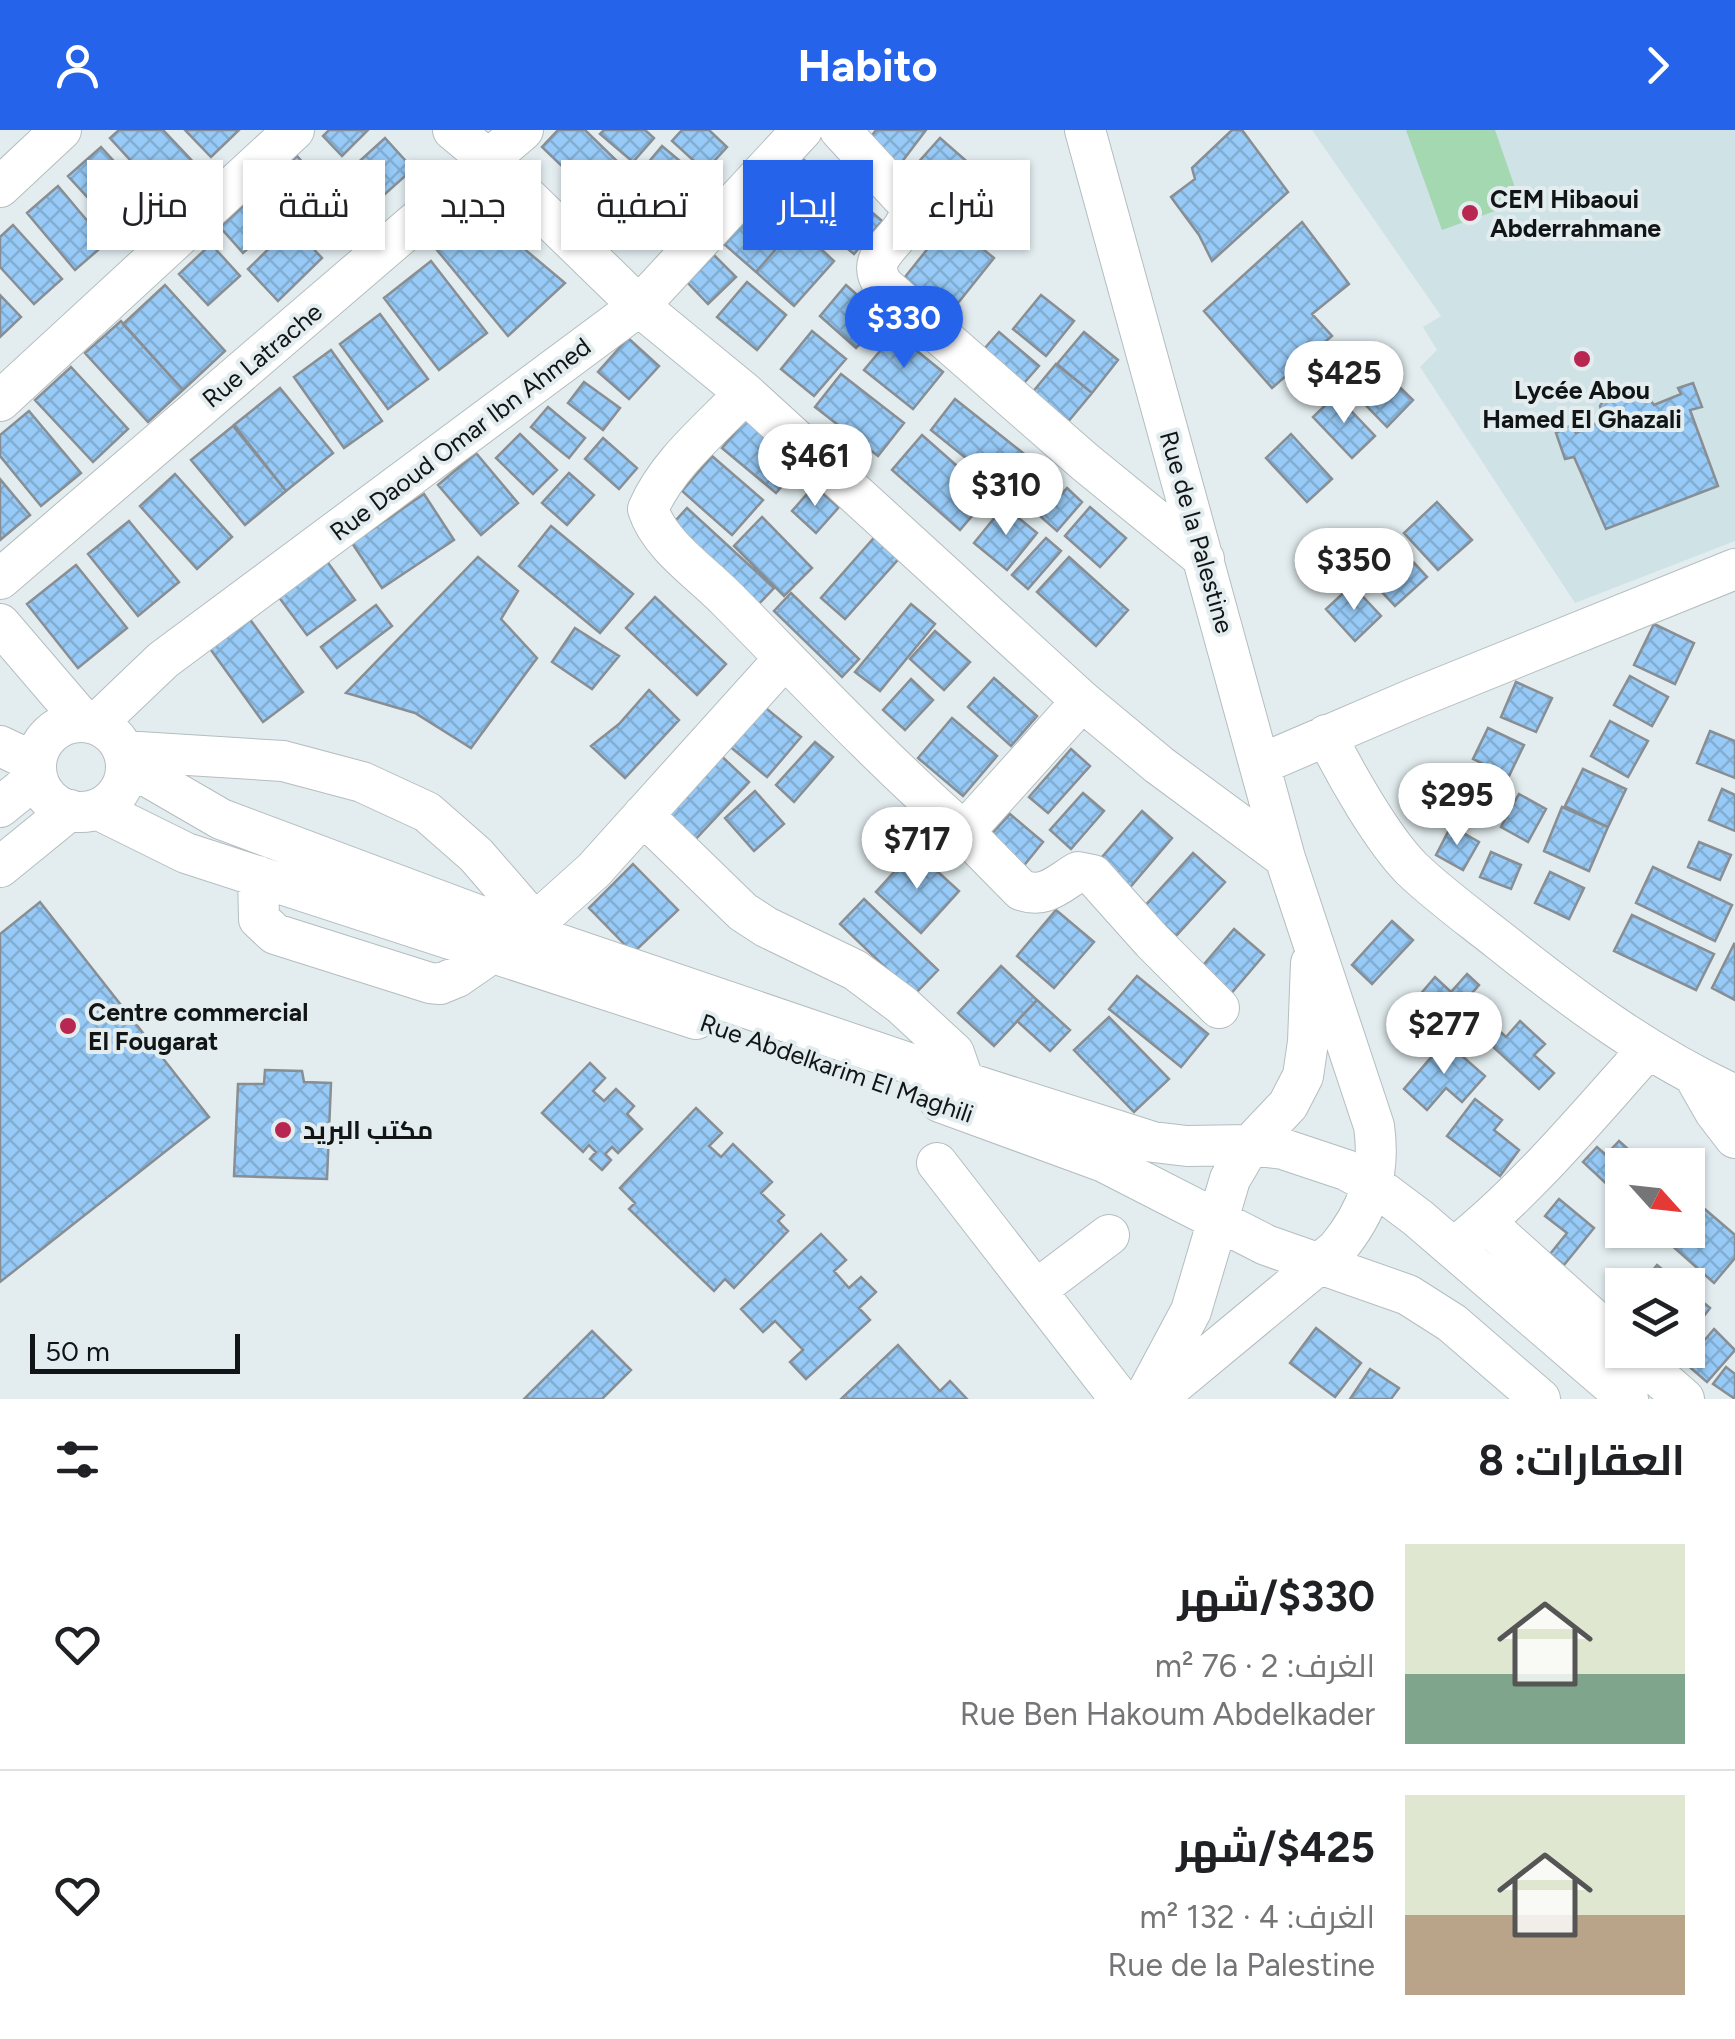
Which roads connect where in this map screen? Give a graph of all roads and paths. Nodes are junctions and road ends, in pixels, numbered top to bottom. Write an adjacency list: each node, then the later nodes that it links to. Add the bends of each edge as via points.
1 (61, 130): 10 (street)
2 (294, 130): 15 (street)
3 (453, 130): 8 (street)
4 (523, 130): 9 (street, Rue Latrache)
5 (802, 130): 13 (street, Rue Daoud Omar Ibn Ahmed)
6 (840, 130): 16 (street, via 910,206 906,226 875,266 884,286)
7 (1085, 130): 16 (street, Rue de la Palestine)
8 (489, 160)
9 (491, 160)
10 (0, 186)
11 (541, 211): 13 (street)
12 (405, 234): 18 (street, Rue Latrache)
13 (639, 306): 14 (street); 23 (street, Rue Daoud Omar Ibn Ahmed, via 163,660)
14 (745, 394): 20 (street, via 669,472 648,509 654,530); 21 (street)
15 (0, 400)
16 (1204, 559): 25 (street, Rue de la Palestine)
17 (1735, 570): 22 (street)
18 (0, 579)
19 (0, 624): 23 (street)
20 (785, 658): 29 (street); 30 (street)
21 (1082, 701): 30 (street); 31 (street)
22 (1326, 734): 25 (street); 37 (street, via 1410,867 1564,992)
23 (107, 740): 26 (street, via 57,728 39,749); 28 (street, via 118,792); 33 (street, via 221,818); 33 (street, via 284,762 362,782 427,812 476,855)
24 (0, 746): 26 (street)
25 (1261, 764): 31 (street, Rue de la Palestine)
26 (36, 770): 27 (street); 28 (street, via 48,798)
27 (0, 807)
28 (83, 810): 32 (street); 35 (street, Rue Abdelkarim El Maghili, via 186,853)
29 (643, 815): 33 (street); 39 (street, via 743,912 855,970 902,1004 954,1053)
30 (964, 832): 36 (street, via 1032,894 1078,872 1093,875)
31 (1285, 858): 34 (street, Rue de la Palestine)
32 (0, 867)
33 (529, 927): 35 (street); 39 (street)
34 (1312, 934): 42 (street, via 1302,1076 1288,1105); 44 (street, Rue de la Palestine, via 1374,1126)
35 (488, 952): 45 (street, Rue Abdelkarim El Maghili, via 1071,1149)
36 (1218, 1008)
37 (1648, 1049): 38 (street); 46 (street)
38 (1696, 1077): 40 (street); 41 (street)
39 (964, 1082): 42 (street, via 1153,1142)
40 (1735, 1096)
41 (1735, 1138)
42 (1250, 1145): 44 (street, via 1316,1158); 45 (street)
43 (937, 1163): 50 (street)
44 (1374, 1185): 48 (street); 49 (street, via 1359,1221)
45 (1216, 1218): 49 (street, Rue Abdelkarim El Maghili, via 1266,1245); 54 (street, via 1191,1311)
46 (1486, 1222): 48 (street); 51 (street)
47 (1109, 1235): 50 (street)
48 (1454, 1248): 57 (street)
49 (1323, 1263): 55 (street); 56 (street, Rue Abdelkarim El Maghili, via 1428,1306)
50 (1036, 1290): 53 (street)
51 (1605, 1330)
52 (1649, 1368): 58 (street)
53 (1120, 1399)
54 (1144, 1399)
55 (1156, 1399)
56 (1540, 1399)
57 (1628, 1399)
58 (1684, 1399)

